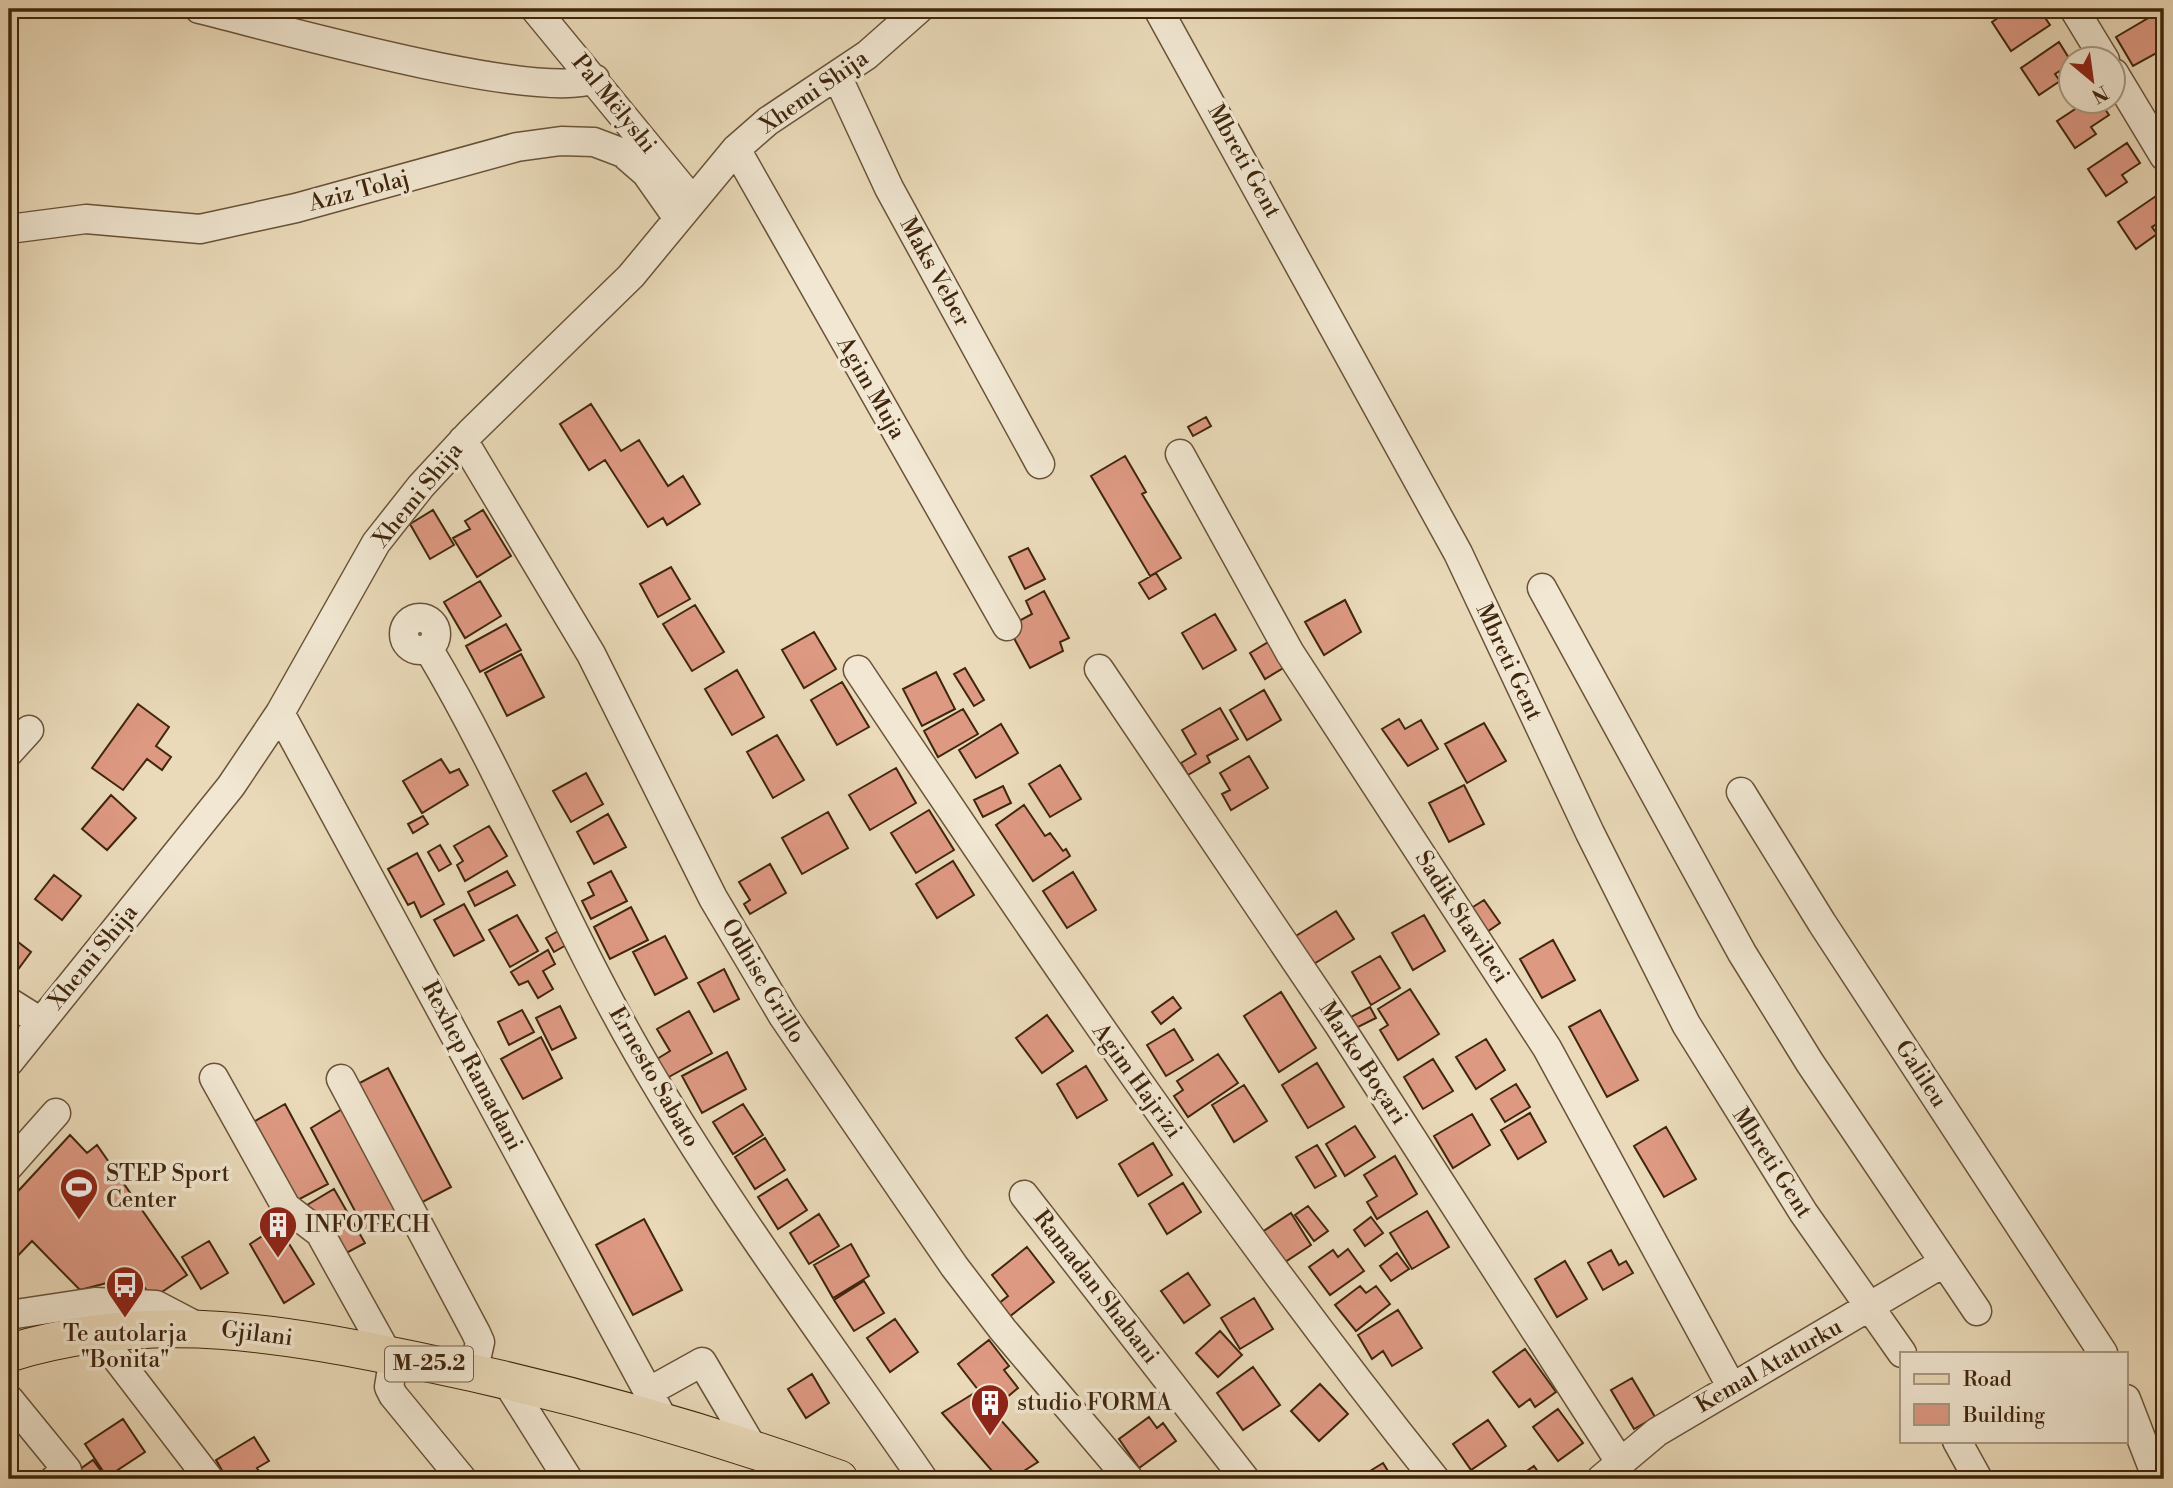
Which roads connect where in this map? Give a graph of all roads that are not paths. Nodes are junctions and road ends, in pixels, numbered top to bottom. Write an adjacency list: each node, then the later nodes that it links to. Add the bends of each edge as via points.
1 (199, 9): 8 (street, via 523,82 581,85)
2 (535, 9): 8 (street, Pal Mëlyshi)
3 (919, 9): 7 (street, Xhemi Shija)
4 (1158, 9): 35 (street, Mbreti Gent, via 1458,553 1637,932 1686,1024 1796,1201)
5 (2074, 9): 6 (street)
6 (2096, 46)
7 (837, 76): 10 (street, Xhemi Shija, via 768,121); 16 (street, Maks Veber, via 890,188)
8 (595, 79): 12 (street, Pal Mëlyshi)
9 (2128, 97): 11 (street)
10 (736, 149): 12 (street, Xhemi Shija); 18 (street, Agim Muja)
11 (2164, 156)
12 (684, 208): 13 (street, Aziz Tolaj, via 623,153 594,142 561,141 517,148 200,229 86,219); 14 (street, Xhemi Shija, via 631,276)
13 (9, 229)
14 (463, 440): 22 (street, Xhemi Shija, via 376,543); 57 (street, Odhise Grillo, via 591,654 713,898 783,1016 954,1266)
15 (1180, 454): 44 (street, Sadik Stavileci, via 1290,653 1547,1048)
16 (1040, 464)
17 (1542, 588): 34 (street, via 1742,953)
18 (1007, 626)
19 (428, 648): 56 (street, Ernesto Sabato, via 476,733 584,953 689,1141)
20 (1099, 669): 50 (street, Marko Boçari, via 1339,1025)
21 (858, 670): 59 (street, Agim Hajrizi, via 1134,1077)
22 (280, 712): 27 (street, Xhemi Shija, via 231,786); 47 (street, Rexhep Ramadani)
23 (29, 730): 24 (street)
24 (9, 752)
25 (1741, 792): 40 (street, Galileu)
26 (9, 1002): 27 (street)
27 (41, 1022): 28 (street, Xhemi Shija)
28 (9, 1062)
29 (214, 1078): 42 (street, via 286,1207 320,1233)
30 (341, 1079): 43 (street, via 476,1333)
31 (56, 1113): 32 (street)
32 (9, 1166)
33 (1024, 1195): 58 (street, Ramadan Shabani)
34 (1943, 1263): 35 (street, Kemal Ataturku); 36 (street)
35 (1872, 1307): 39 (street, Mbreti Gent); 44 (street, Kemal Ataturku)
36 (1976, 1311)
37 (9, 1315): 38 (street)
38 (102, 1322): 41 (main road, Gjilani / M-25.2); 42 (main road, Gjilani / M-25.2, via 285,1337); 52 (street)
39 (1901, 1352)
40 (2102, 1352)
41 (9, 1353)
42 (391, 1356): 43 (main road, Gjilani / M-25.2); 53 (street, via 393,1395)
43 (489, 1376): 47 (main road, Gjilani / M-25.2); 54 (street)
44 (1731, 1387): 50 (street, Kemal Ataturku, via 1657,1432)
45 (9, 1399): 51 (street, via 67,1470)
46 (2128, 1404): 61 (street)
47 (656, 1406): 49 (main road, Gjilani / M-25.2); 49 (street, via 702,1362)
48 (1958, 1442): 60 (street)
49 (754, 1450): 55 (main road, Gjilani / M-25.2)
50 (1610, 1470)
51 (55, 1479)
52 (209, 1479)
53 (461, 1479)
54 (568, 1479)
55 (839, 1479)
56 (923, 1479)
57 (1129, 1479)
58 (1245, 1479)
59 (1435, 1479)
60 (1978, 1479)
61 (2157, 1479)

